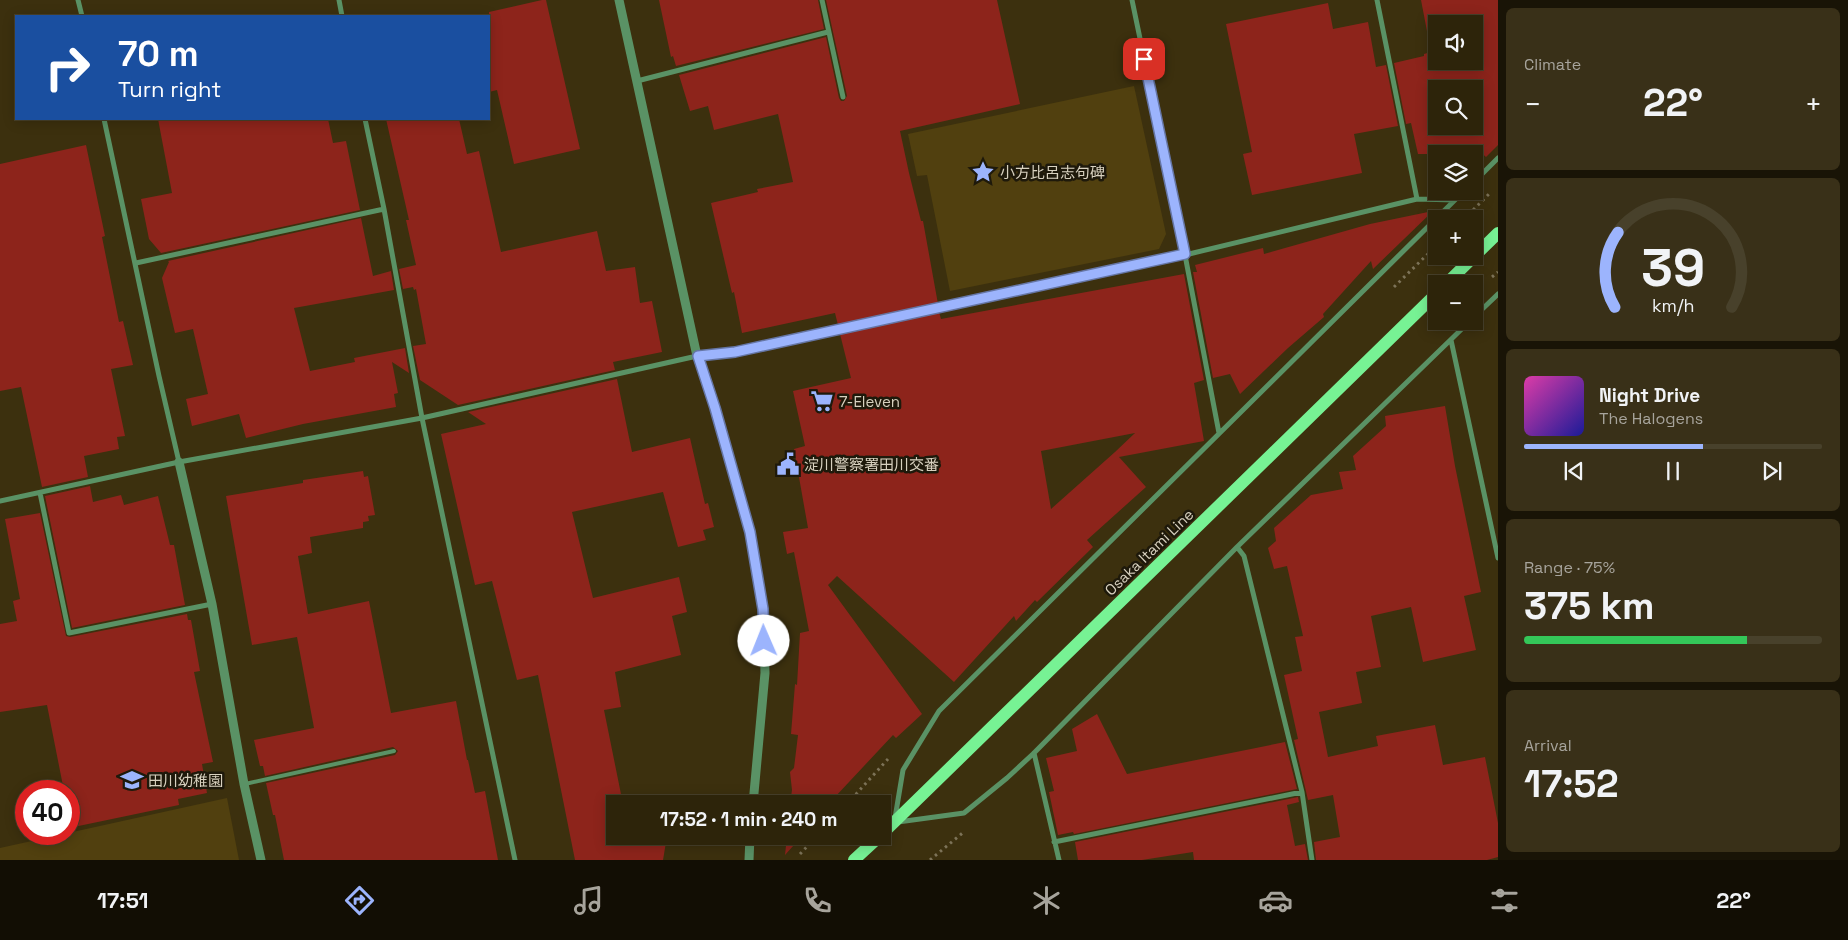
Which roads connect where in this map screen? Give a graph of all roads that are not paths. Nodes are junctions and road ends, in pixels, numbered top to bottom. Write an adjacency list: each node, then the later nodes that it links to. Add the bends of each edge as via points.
1 (78, 0): 7 (street)
2 (339, 0): 8 (street)
3 (618, 0): 10 (street)
4 (822, 0): 9 (street)
5 (1132, 0): 21 (street)
6 (1377, 0): 16 (street)
7 (82, 15)
8 (342, 15)
9 (828, 32): 10 (street); 11 (street)
10 (637, 81): 29 (street)
11 (843, 97)
12 (104, 120): 22 (street)
13 (364, 120): 19 (street)
14 (1498, 158): 15 (street)
15 (1483, 173)
16 (1417, 200): 17 (street); 21 (street)
17 (1428, 200)
18 (1455, 200): 31 (street)
19 (384, 208): 22 (street); 30 (street)
20 (1498, 233): 23 (main road)
21 (1185, 254): 29 (street, via 735,352); 31 (street)
22 (136, 264): 32 (street)
23 (1455, 275)
24 (1498, 294): 26 (street)
25 (1428, 302): 43 (main road, Osaka Itami Line)
26 (1483, 308)
27 (1461, 330): 28 (street)
28 (1450, 340): 35 (street); 36 (street)
29 (698, 356): 30 (street); 42 (street, via 750,532 763,609 765,672)
30 (422, 418): 32 (street); 49 (street)
31 (1219, 434): 43 (street, via 939,711 902,770)
32 (179, 462): 33 (street); 37 (street)
33 (40, 493): 34 (street); 37 (street, via 69,632)
34 (0, 501)
35 (1237, 547): 39 (street); 41 (street, via 1244,556)
36 (1498, 558)
37 (212, 604): 40 (street)
38 (394, 751): 40 (lane)
39 (1034, 753): 43 (street, via 964,813); 45 (street)
40 (244, 784): 48 (street)
41 (1302, 792): 45 (street); 53 (street)
42 (754, 795)
43 (895, 822): 44 (main road, Osaka Itami Line)
44 (891, 826)
45 (1054, 842): 52 (street)
46 (750, 845): 50 (street)
47 (870, 845): 51 (main road, Osaka Itami Line)
48 (261, 860)
49 (515, 860)
50 (749, 860)
51 (854, 860)
52 (1059, 860)
53 (1312, 860)

